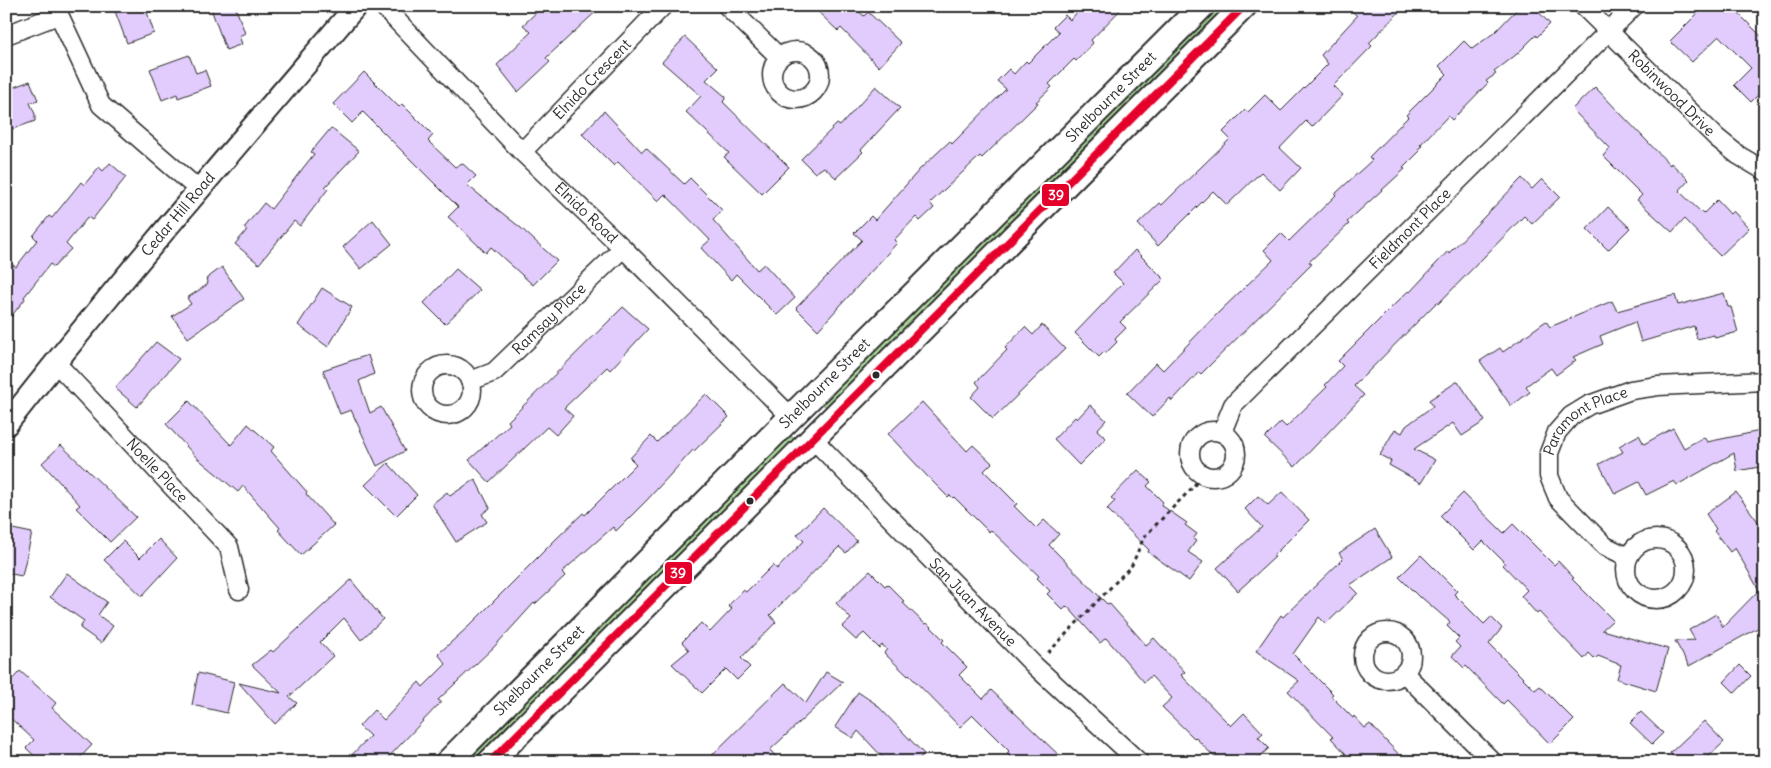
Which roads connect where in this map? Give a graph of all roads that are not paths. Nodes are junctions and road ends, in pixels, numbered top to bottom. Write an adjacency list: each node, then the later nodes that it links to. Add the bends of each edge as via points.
1 (356, 6): 15 (street, Cedar Hill Road)
2 (383, 6): 13 (street, Elnido Road)
3 (664, 6): 13 (street, Elnido Crescent)
4 (727, 6): 12 (street)
5 (1202, 6): 20 (main road, Shelbourne Street)
6 (1244, 6): 23 (main road, Shelbourne Street)
7 (1583, 6): 10 (street, Robinwood Drive)
8 (1634, 6): 10 (street, Fieldmont Place)
9 (56, 11): 11 (street); 15 (street, via 101,105)
10 (1608, 32): 14 (street, Robinwood Drive, via 1717,138); 22 (street, Fieldmont Place, via 1233,405)
11 (6, 35)
12 (779, 57)
13 (522, 152): 16 (street, Elnido Road)
14 (1765, 171)
15 (199, 190): 17 (street, Cedar Hill Road)
16 (623, 248): 18 (street, Ramsay Place, via 494,372); 20 (street, Elnido Road)
17 (56, 362): 21 (street, Cedar Hill Road); 25 (street, Noelle Place, via 229,547)
18 (470, 381)
19 (1765, 381): 24 (street, Paramont Place, via 1631,390 1589,405 1571,416 1557,432 1549,453 1549,476 1558,498 1605,546)
20 (791, 417): 23 (main road); 27 (main road, Shelbourne Street)
21 (6, 425)
22 (1222, 432): 22 (street, via 1236,450 1234,464 1223,475 1201,475 1191,463 1193,440 1206,431)
23 (812, 438): 28 (main road, Shelbourne Street); 29 (street, San Juan Avenue, via 1035,666)
24 (1628, 557)
25 (239, 590)
26 (1404, 673): 30 (street)
27 (448, 762)
28 (490, 762)
29 (1138, 762)
30 (1493, 762)

